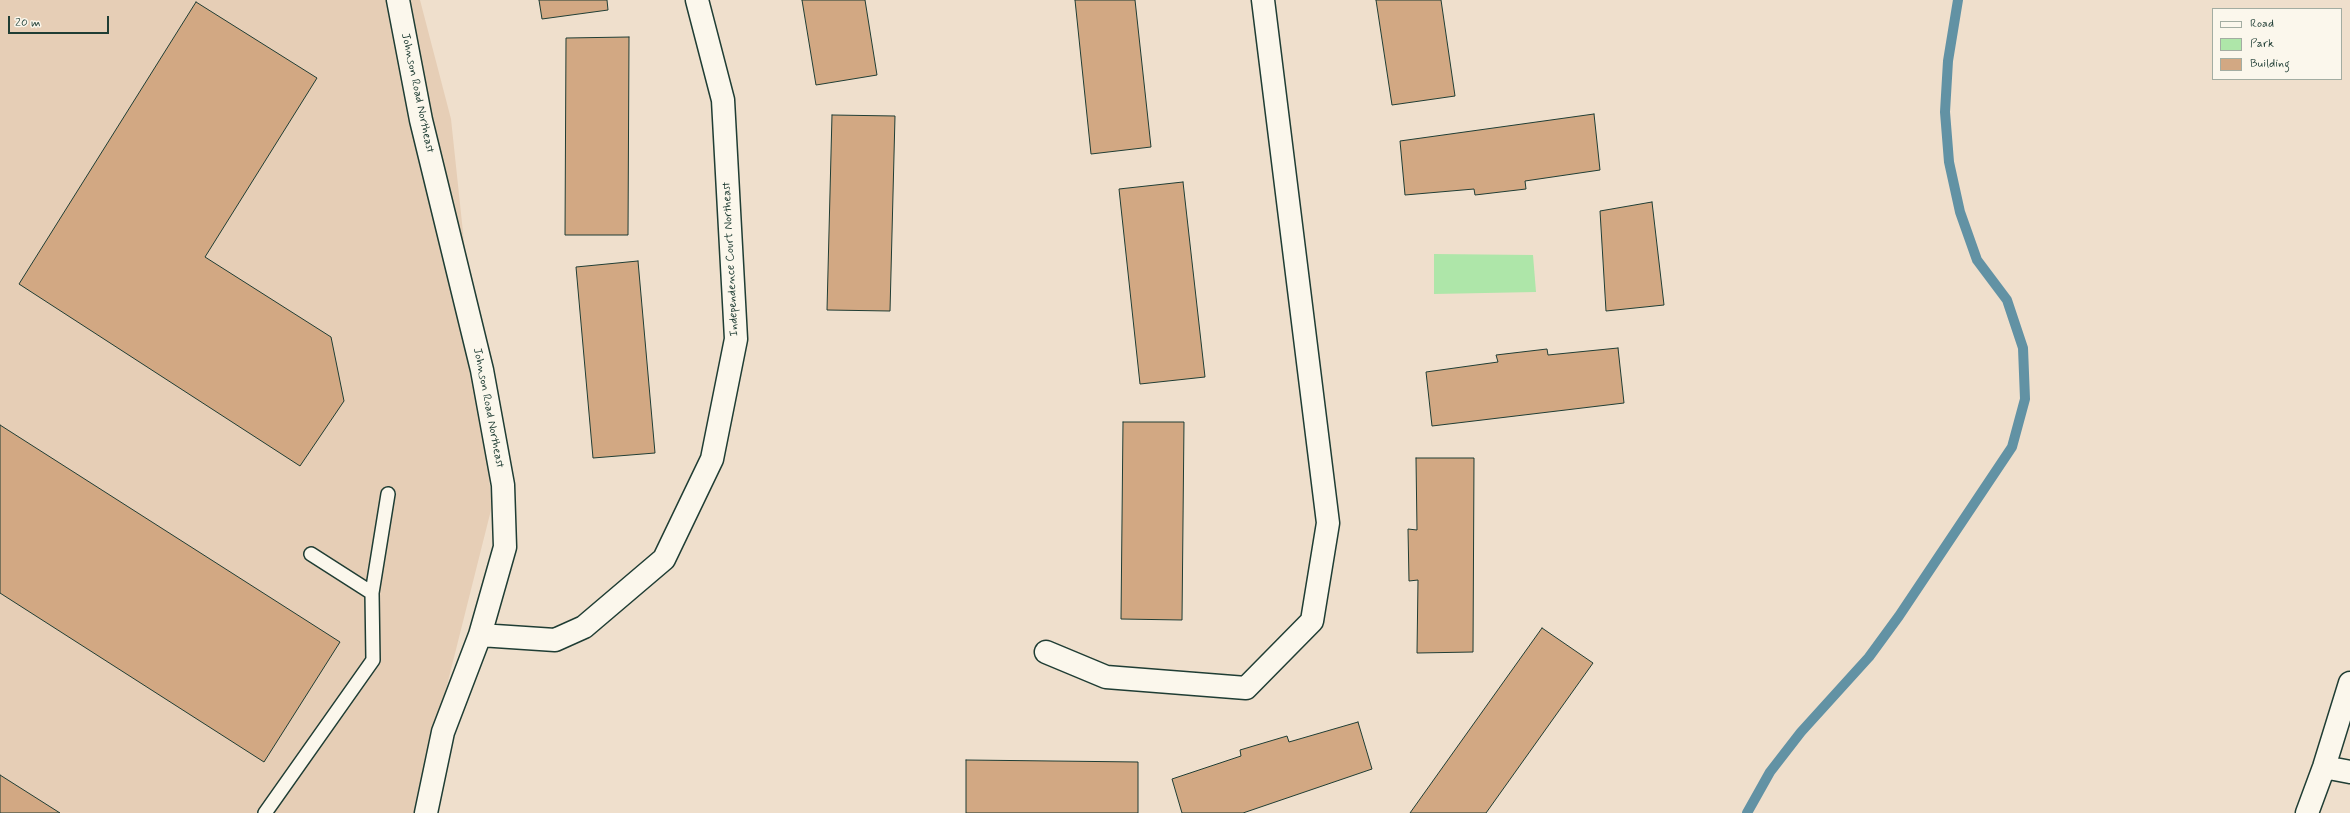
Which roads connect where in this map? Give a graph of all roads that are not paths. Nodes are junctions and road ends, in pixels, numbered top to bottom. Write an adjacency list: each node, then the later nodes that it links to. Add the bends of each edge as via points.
1 (398, 0): 7 (street, Johnson Road Northeast, via 421,120 482,370 504,485 505,547)
2 (697, 0): 7 (street, Independence Court Northeast, via 722,100 736,339 712,459 664,559 584,627 555,640)
3 (1263, 0): 8 (street, via 1328,523 1312,620 1246,688 1106,677)
4 (388, 494): 6 (lane)
5 (311, 554): 6 (lane)
6 (372, 593): 12 (lane, via 373,660)
7 (480, 635): 13 (street, Johnson Road Northeast, via 443,732)
8 (1046, 652)
9 (2350, 683): 10 (street)
10 (2324, 767): 11 (street); 14 (street)
11 (2350, 772)
12 (266, 813)
13 (426, 813)
14 (2307, 813)

